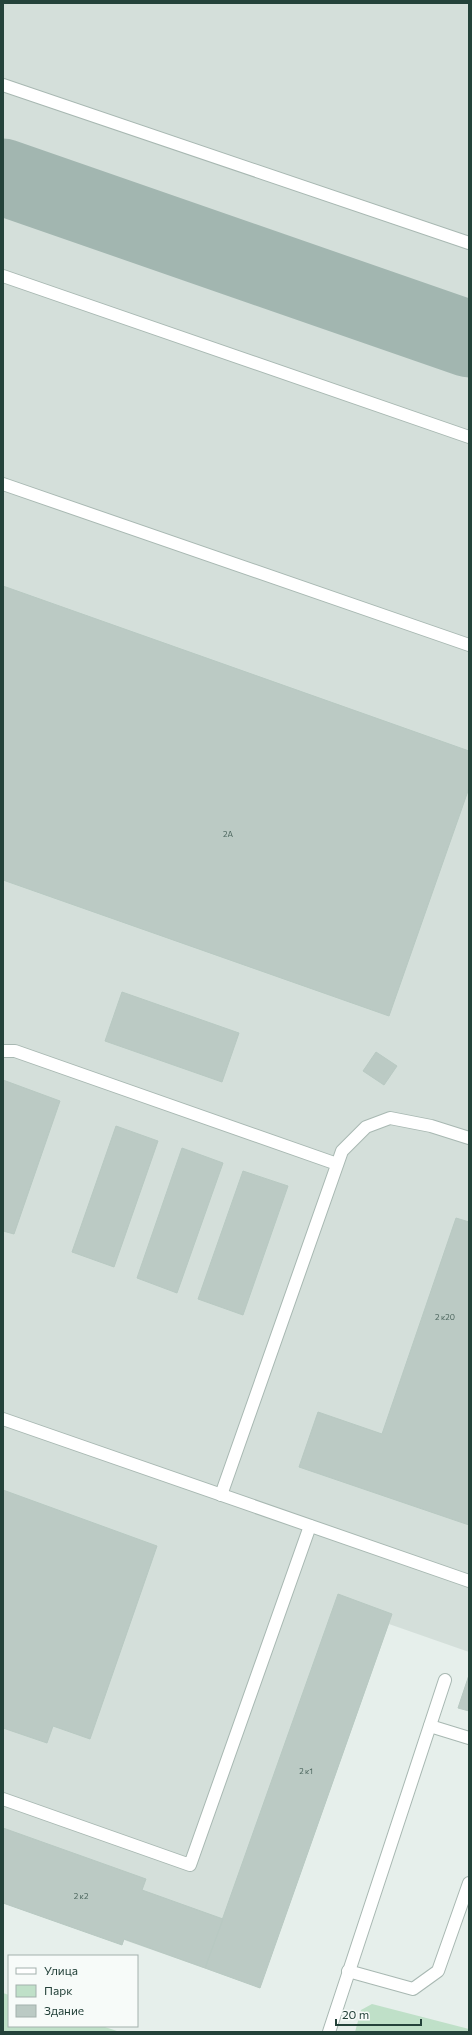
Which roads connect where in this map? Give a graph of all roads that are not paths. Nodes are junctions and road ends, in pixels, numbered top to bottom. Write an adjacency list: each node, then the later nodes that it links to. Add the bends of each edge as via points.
1 (3, 85): 2 (lane)
2 (469, 243)
3 (3, 276): 4 (lane)
4 (469, 437)
5 (3, 484): 6 (lane)
6 (469, 645)
7 (3, 1051): 9 (lane, via 15,1051)
8 (469, 1138): 9 (lane, via 431,1126 390,1118 366,1127 353,1138 342,1151)
9 (337, 1164): 11 (lane)
10 (3, 1419): 11 (lane)
11 (221, 1495): 12 (lane)
12 (310, 1526): 13 (lane); 17 (lane, via 190,1865)
13 (469, 1580)
14 (445, 1680): 15 (lane)
15 (430, 1726): 16 (lane); 19 (lane)
16 (469, 1738)
17 (3, 1799)
18 (469, 1883): 19 (lane, via 438,1971 413,1989)
19 (348, 1971): 20 (lane)
20 (329, 2032)

